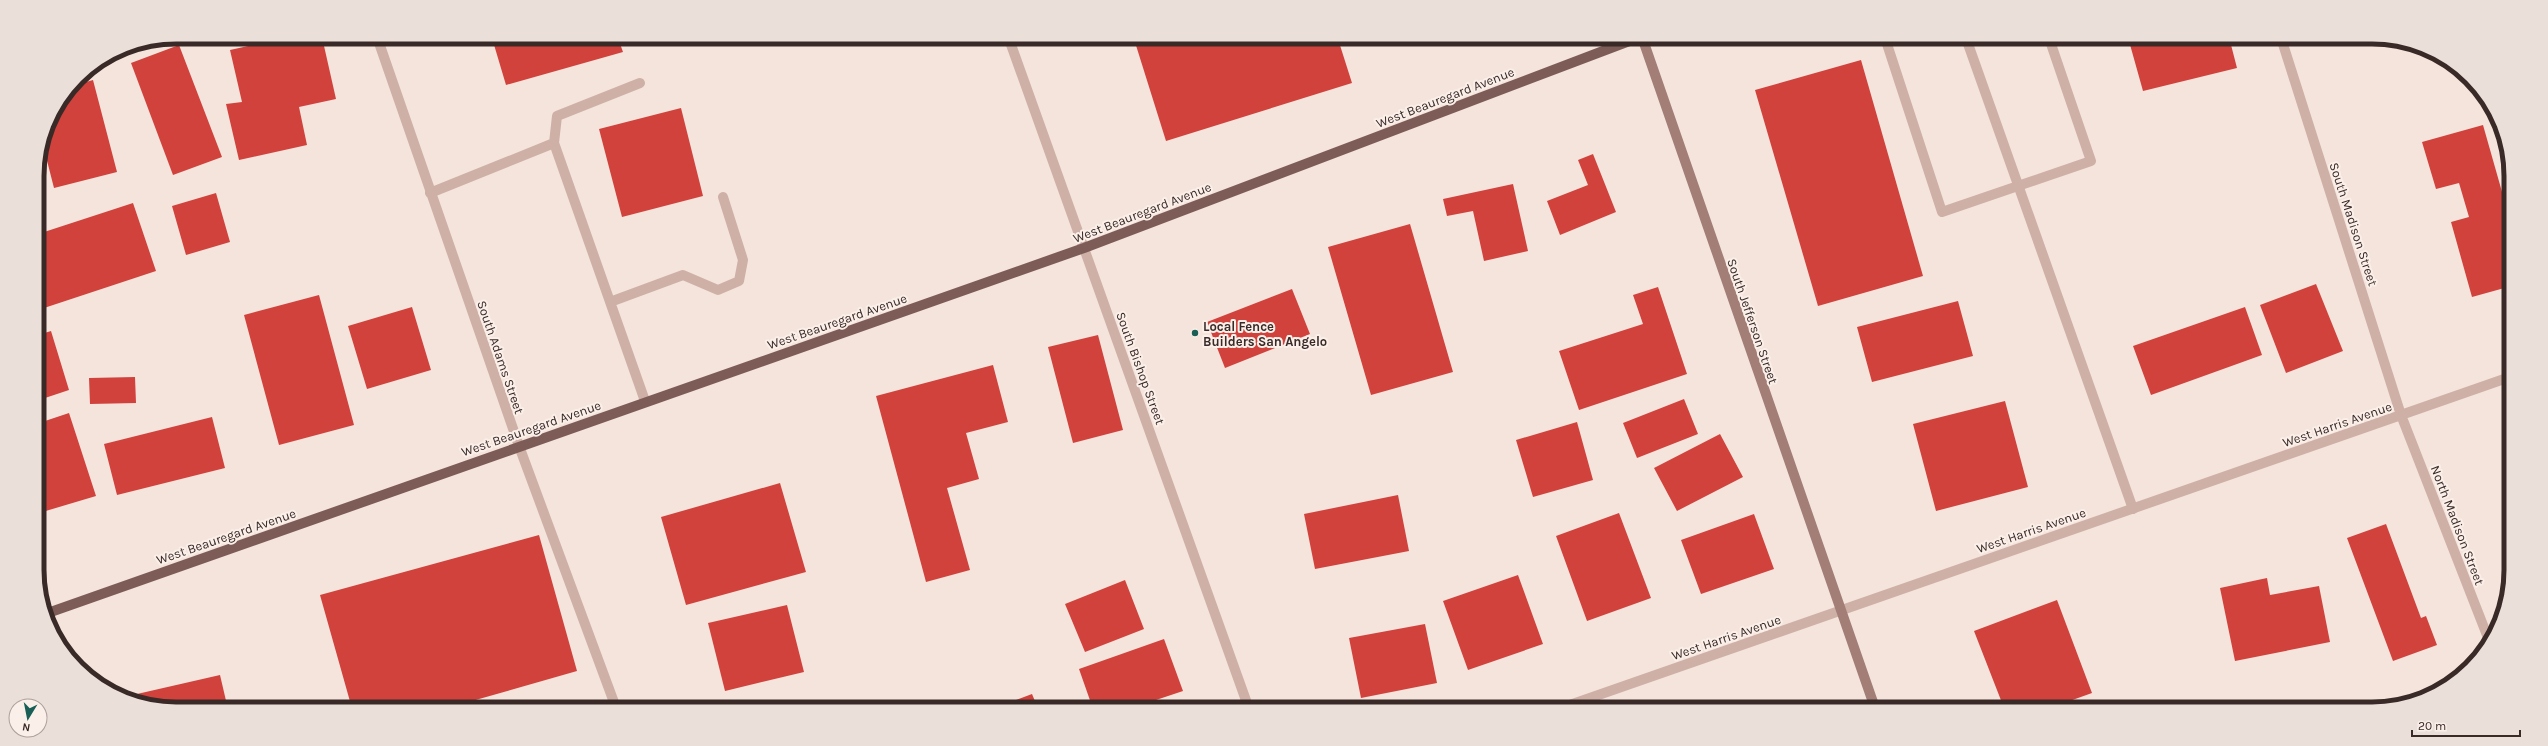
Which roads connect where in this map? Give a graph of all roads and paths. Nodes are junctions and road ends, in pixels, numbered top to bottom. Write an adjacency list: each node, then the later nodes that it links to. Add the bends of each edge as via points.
1 (379, 44): 12 (street, South Adams Street)
2 (1011, 44): 14 (street, South Bishop Street)
3 (1621, 44): 14 (main road, West Beauregard Avenue)
4 (1644, 44): 21 (street, South Jefferson Street)
5 (1887, 44): 11 (street, via 1942,212)
6 (1968, 44): 11 (street)
7 (2051, 44): 11 (street, via 2091,161)
8 (2283, 44): 18 (street, South Madison Street)
9 (640, 83): 10 (street, via 557,116)
10 (554, 143): 12 (street); 15 (street)
11 (2019, 186): 20 (street)
12 (430, 193): 19 (street, South Adams Street)
13 (723, 197): 15 (street, via 743,260 739,281 718,290 683,275)
14 (1084, 248): 17 (main road, West Beauregard Avenue); 25 (street, South Bishop Street)
15 (610, 302): 17 (street)
16 (2504, 379): 18 (street, West Harris Avenue)
17 (645, 402): 19 (main road, West Beauregard Avenue)
18 (2401, 415): 20 (street, West Harris Avenue); 23 (street, North Madison Street)
19 (519, 446): 22 (main road, West Beauregard Avenue); 24 (street, South Adams Street)
20 (2133, 509): 21 (street, West Harris Avenue)
21 (1840, 611): 26 (street, West Harris Avenue); 27 (street, South Jefferson Street)
22 (51, 612)
23 (2487, 635)
24 (614, 702)
25 (1247, 702)
26 (1578, 702)
27 (1873, 702)

